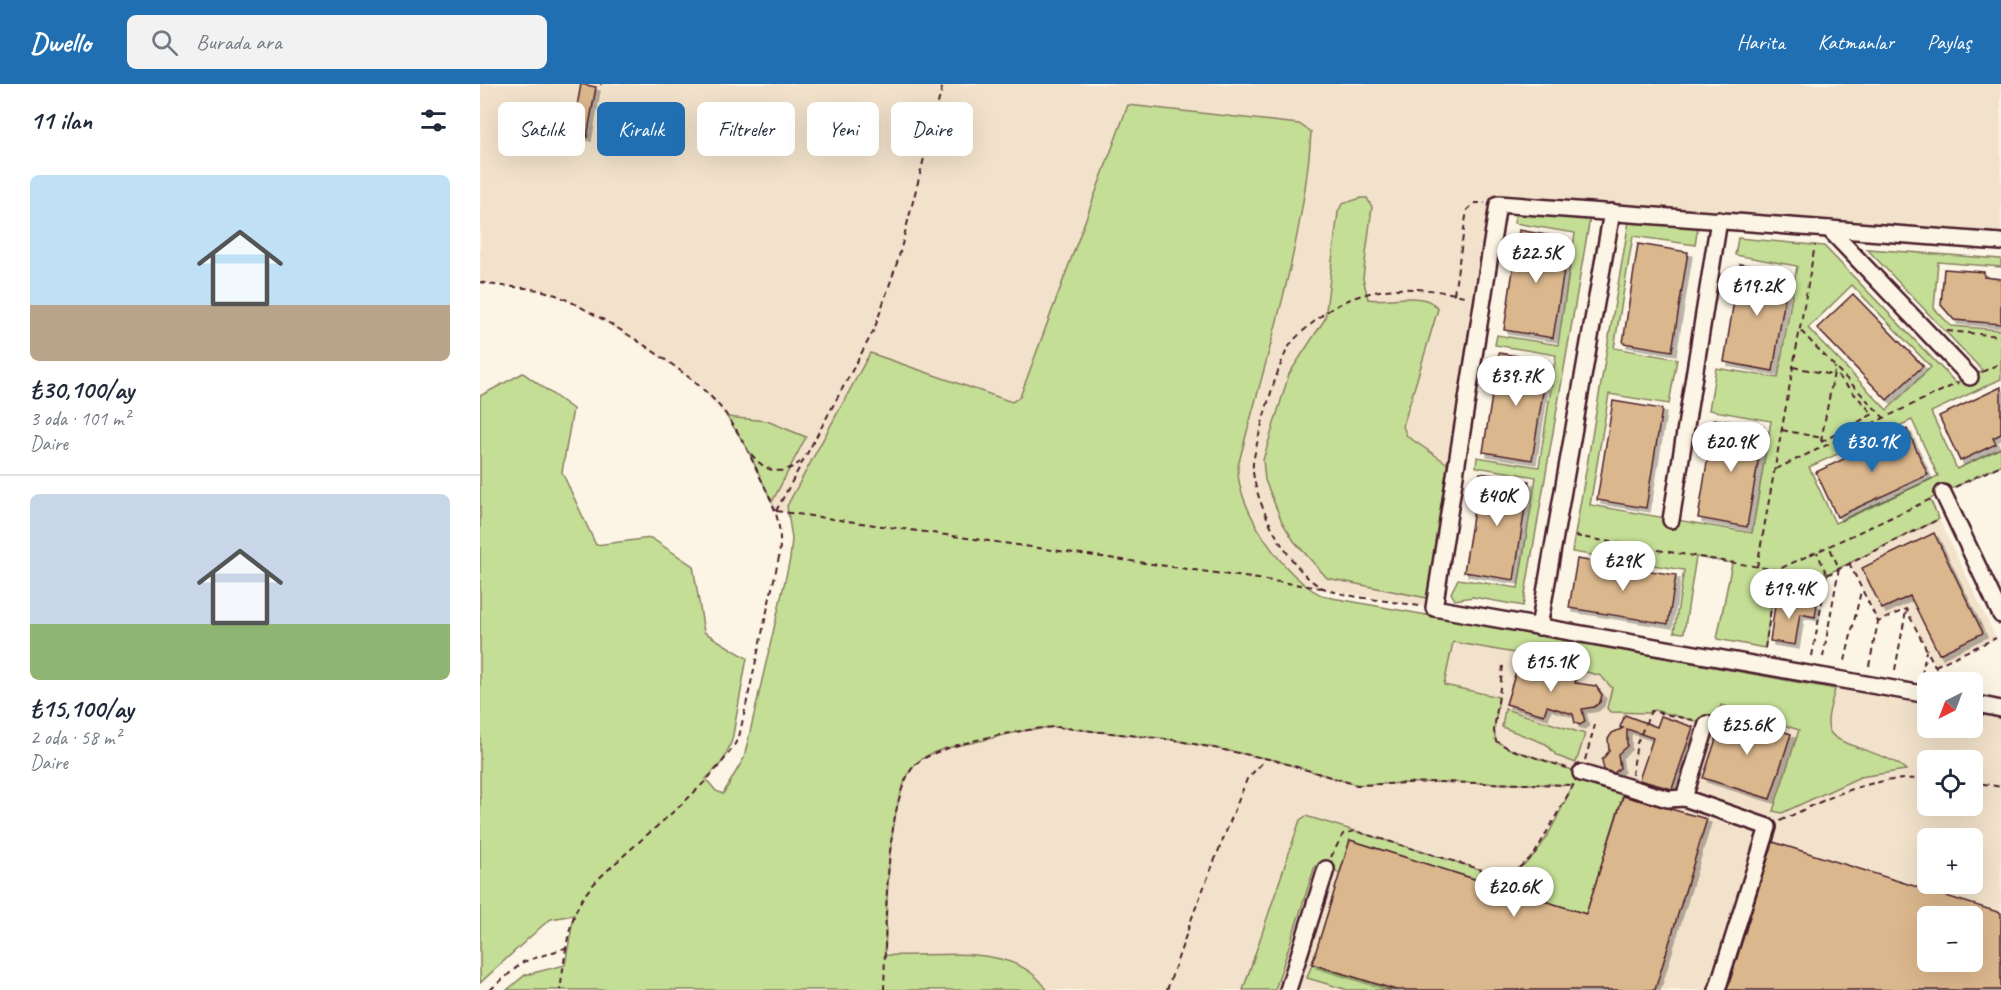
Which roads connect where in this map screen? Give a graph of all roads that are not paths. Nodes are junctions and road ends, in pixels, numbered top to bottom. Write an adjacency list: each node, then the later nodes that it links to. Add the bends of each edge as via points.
1 (1612, 212): 2 (street); 9 (street); 9 (street, via 1498,204 1434,608)
2 (1719, 220): 3 (street); 7 (street)
3 (1829, 229): 4 (street); 5 (street)
4 (2001, 242)
5 (1970, 377)
6 (1943, 493): 8 (street)
7 (1671, 520)
8 (2001, 615)
9 (1539, 627): 10 (street)
10 (1917, 693)
11 (1983, 706): 12 (street)
12 (2001, 708)
13 (1707, 724): 15 (street)
14 (1577, 779): 15 (street, via 1631,788 1668,800)
15 (1684, 798): 18 (street, via 1768,826)
16 (1326, 869): 17 (street)
17 (1294, 989)
18 (1717, 990)

